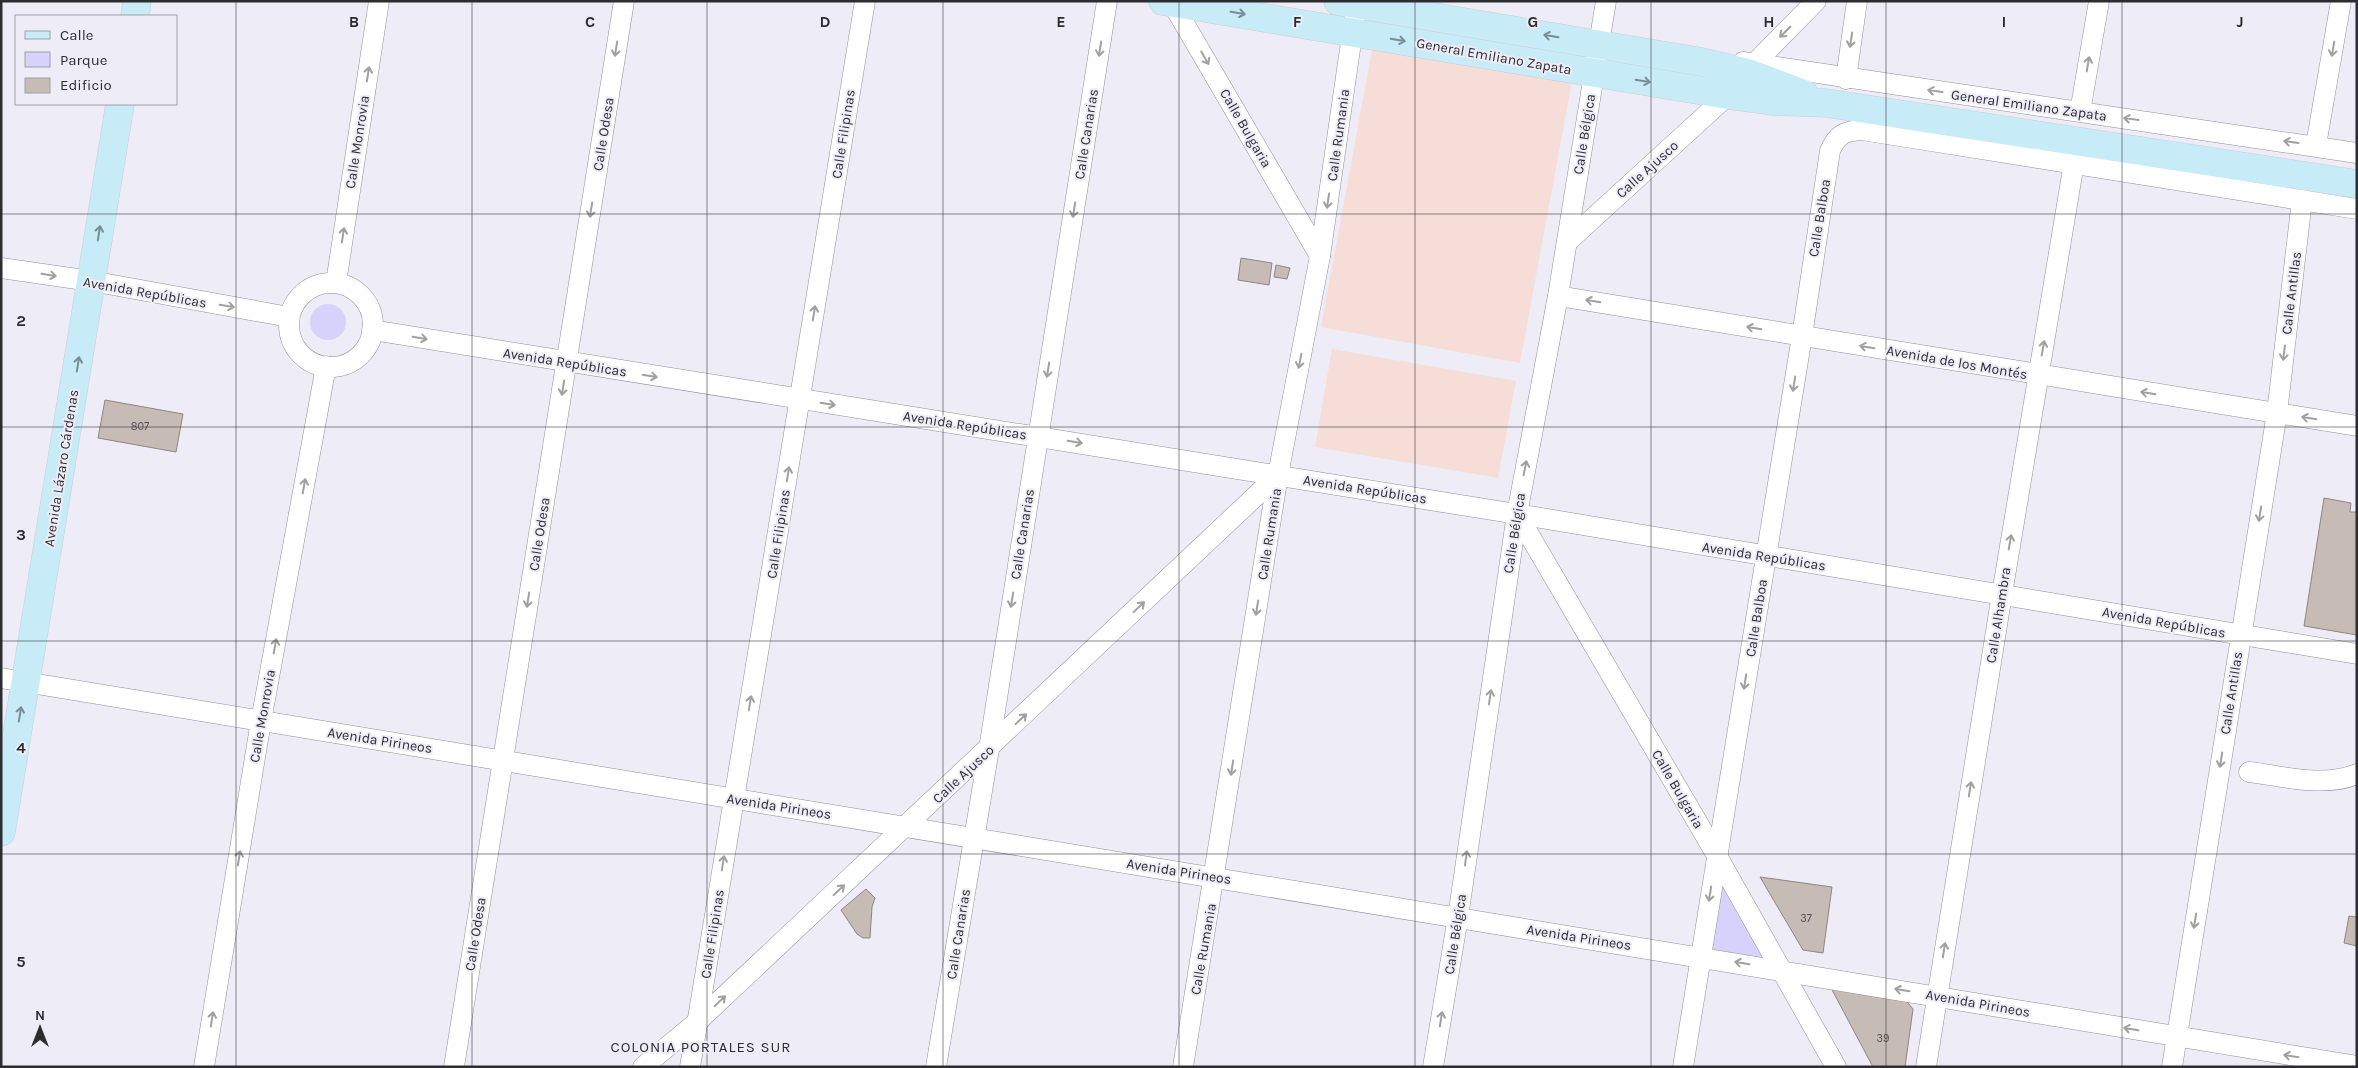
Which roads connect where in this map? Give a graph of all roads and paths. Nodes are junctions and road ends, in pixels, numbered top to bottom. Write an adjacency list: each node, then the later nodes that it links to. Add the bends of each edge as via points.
1 (137, 1): 13 (main road)
2 (379, 1): 34 (street, Calle Monrovia, one-way to 2)
3 (624, 1): 39 (street, Calle Odesa, one-way to 39)
4 (865, 1): 42 (street, Calle Filipinas, one-way to 4)
5 (1107, 1): 45 (street, Calle Canarias, one-way to 45)
6 (1606, 1): 15 (street, Calle Bélgica)
7 (1816, 1): 17 (street, one-way to 17)
8 (1857, 1): 19 (street, one-way to 19)
9 (2099, 1): 23 (street, one-way to 9)
10 (2341, 1): 24 (street, one-way to 24)
11 (1169, 2): 14 (main road, General Emiliano Zapata, one-way to 14); 31 (street, Calle Bulgaria, one-way to 31)
12 (1350, 2): 14 (street, Calle Rumania); 15 (main road, General Emiliano Zapata, one-way to 12)
13 (135, 15)
14 (1353, 32): 18 (main road, General Emiliano Zapata, one-way to 18); 31 (street, Calle Rumania, one-way to 31)
15 (1599, 44): 16 (main road, General Emiliano Zapata); 18 (street, Calle Bélgica)
16 (1702, 62): 17 (street, General Emiliano Zapata); 21 (main road, General Emiliano Zapata, via 1748,73)
17 (1754, 64): 19 (street, General Emiliano Zapata)
18 (1594, 73): 20 (main road, General Emiliano Zapata, one-way to 20); 30 (street, Calle Bélgica)
19 (1846, 79): 23 (street, General Emiliano Zapata, one-way to 19)
20 (1728, 96): 21 (main road, General Emiliano Zapata); 30 (street, Calle Ajusco)
21 (1826, 103): 27 (main road, General Emiliano Zapata)
22 (120, 105): 33 (main road, Avenida Lázaro Cárdenas, one-way to 22)
23 (2080, 112): 24 (street, General Emiliano Zapata, one-way to 23)
24 (2316, 145): 25 (street, General Emiliano Zapata)
25 (2357, 153)
26 (2074, 163): 28 (street); 38 (street, Calle Balboa, via 1862,130 1840,134 1830,150); 41 (street, Calle Alhambra, one-way to 26)
27 (2357, 184)
28 (2302, 200): 29 (street); 43 (street, Calle Antillas, one-way to 43)
29 (2357, 210)
30 (1567, 242): 35 (street, Calle Bélgica)
31 (1320, 256): 46 (street, Calle Rumania, one-way to 46)
32 (1, 268): 33 (street, Avenida Repúblicas, one-way to 33)
33 (91, 282): 36 (street, Avenida Repúblicas, one-way to 36); 52 (main road, Avenida Lázaro Cárdenas, one-way to 33)
34 (336, 283): 36 (street, via 317,285 301,295); 37 (street, via 349,286 368,304)
35 (1558, 296): 38 (street, Avenida de los Montés, one-way to 35); 47 (street, Calle Bélgica, one-way to 35)
36 (289, 318): 40 (street, via 293,344 301,355)
37 (372, 330): 39 (street, Avenida Repúblicas, one-way to 39); 40 (street, via 368,343 351,362)
38 (1802, 336): 41 (street, Avenida de los Montés, one-way to 38); 48 (street, Calle Balboa, one-way to 48)
39 (567, 363): 42 (street, Avenida Repúblicas, one-way to 42); 55 (street, Calle Odesa, one-way to 55)
40 (326, 366): 53 (street, Calle Monrovia, one-way to 40)
41 (2038, 375): 43 (street, Avenida de los Montés, one-way to 41); 49 (street, Calle Alhambra, one-way to 41)
42 (800, 400): 45 (street, Avenida Repúblicas, one-way to 45); 58 (street, Calle Filipinas, one-way to 42)
43 (2277, 413): 44 (street, Avenida de los Montés, one-way to 43); 50 (street, Calle Antillas, one-way to 50)
44 (2357, 426)
45 (1038, 436): 46 (street, Avenida Repúblicas, one-way to 46); 54 (street, Calle Canarias, one-way to 54)
46 (1278, 475): 47 (street, Avenida Repúblicas); 54 (street, Calle Ajusco, one-way to 46); 63 (street, Calle Rumania, one-way to 63)
47 (1516, 514): 48 (street, Avenida Repúblicas); 62 (street, Calle Bulgaria); 64 (street, Calle Bélgica, one-way to 47)
48 (1766, 557): 49 (street, Avenida Repúblicas); 62 (street, Calle Balboa, one-way to 62)
49 (2002, 594): 50 (street, Avenida Repúblicas); 67 (street, Calle Alhambra, one-way to 49)
50 (2240, 635): 51 (street, Avenida Repúblicas); 69 (street, Calle Antillas, one-way to 69)
51 (2357, 654)
52 (14, 680): 53 (street, Avenida Pirineos); 60 (main road, Avenida Lázaro Cárdenas, one-way to 52)
53 (261, 721): 55 (street, Avenida Pirineos); 71 (street, Calle Monrovia, one-way to 53)
54 (989, 749): 59 (street, Calle Ajusco); 61 (street, Calle Canarias)
55 (502, 760): 58 (street, Avenida Pirineos); 72 (street, Calle Odesa)
56 (2249, 772): 57 (street, via 2326,780)
57 (2357, 774)
58 (734, 798): 59 (street, Avenida Pirineos); 68 (street, Calle Filipinas, one-way to 58)
59 (906, 827): 61 (street, Avenida Pirineos); 68 (street, Calle Ajusco, one-way to 59)
60 (1, 832)
61 (974, 838): 63 (street, Avenida Pirineos); 75 (street, Calle Canarias)
62 (1716, 854): 65 (street, Calle Balboa, one-way to 65); 66 (street, Calle Bulgaria)
63 (1215, 877): 64 (street, Avenida Pirineos); 76 (street, Calle Rumania)
64 (1458, 917): 65 (street, Avenida Pirineos); 77 (street, Calle Bélgica, one-way to 64)
65 (1700, 957): 66 (street, Avenida Pirineos, one-way to 65); 78 (street, Calle Balboa)
66 (1782, 970): 67 (street, Avenida Pirineos, one-way to 66); 79 (street, Calle Bulgaria)
67 (1937, 996): 69 (street, Avenida Pirineos, one-way to 67); 80 (street, Calle Alhambra)
68 (697, 1022): 73 (street, Calle Ajusco); 74 (street, Calle Filipinas)
69 (2177, 1037): 70 (street, Avenida Pirineos, one-way to 69); 81 (street, Calle Antillas)
70 (2357, 1066)
71 (204, 1067)
72 (454, 1067)
73 (643, 1067)
74 (690, 1067)
75 (936, 1067)
76 (1183, 1067)
77 (1433, 1067)
78 (1683, 1067)
79 (1836, 1067)
80 (1926, 1067)
81 (2172, 1067)

